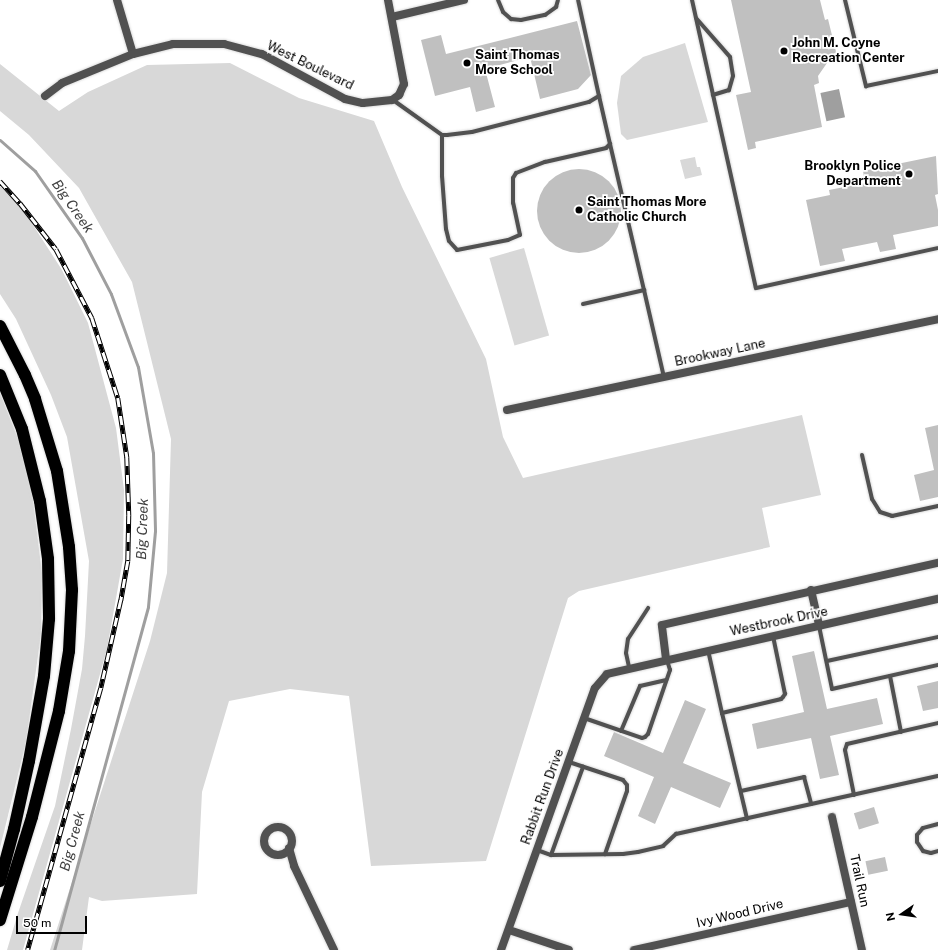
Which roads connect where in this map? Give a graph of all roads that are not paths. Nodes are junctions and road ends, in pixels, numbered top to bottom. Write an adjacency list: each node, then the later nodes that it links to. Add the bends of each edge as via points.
1 (117, 0): 11 (street)
2 (388, 0): 9 (street)
3 (464, 0): 9 (street)
4 (498, 0): 5 (lane, via 507,16 521,20 545,15 556,7)
5 (558, 0)
6 (578, 0): 15 (lane)
7 (692, 0): 10 (lane)
8 (845, 0): 12 (lane, via 866,86)
9 (392, 17): 16 (street, via 404,84 399,95)
10 (696, 18): 13 (lane); 13 (lane, via 730,57 733,76 729,90)
11 (133, 54): 14 (street, West Boulevard, via 62,82); 16 (street, West Boulevard, via 173,44 224,44 262,54 345,99 363,103)
12 (938, 70)
13 (713, 95): 19 (lane, via 756,288)
14 (45, 96)
15 (599, 96): 17 (lane, via 589,102 472,132); 18 (lane)
16 (392, 100): 17 (lane)
17 (442, 135): 18 (lane, via 446,229 449,241 457,250 500,242 520,235 513,202 513,178 516,172 545,162 606,148)
18 (610, 144): 20 (lane)
19 (938, 248)
20 (644, 290): 21 (lane); 25 (lane)
21 (583, 304)
22 (938, 320): 25 (street, Brookway Lane)
23 (0, 326): 64 (highway, via 20,363 35,399 57,471 69,541 72,597 69,651 54,737)
24 (0, 375): 62 (highway, via 22,429 40,501 48,559 49,619 44,676 31,754)
25 (664, 377): 26 (street, Brookway Lane)
26 (507, 410)
27 (862, 455): 28 (lane, via 872,499 880,512 892,516)
28 (938, 506)
29 (938, 563): 30 (street)
30 (811, 590): 33 (street); 37 (street, via 662,625)
31 (938, 600): 33 (street, Westbrook Drive)
32 (648, 608): 40 (lane, via 628,639)
33 (819, 626): 34 (street, Westbrook Drive); 38 (lane)
34 (773, 636): 36 (street, Westbrook Drive); 43 (lane, via 785,694 780,699)
35 (938, 637): 38 (lane)
36 (708, 650): 37 (street, Westbrook Drive); 43 (lane)
37 (666, 659): 40 (street, Westbrook Drive); 42 (lane, via 670,670)
38 (827, 661): 41 (lane, via 832,689)
39 (938, 665): 41 (lane)
40 (627, 668): 44 (street, Rabbit Run Drive, via 607,674 595,688)
41 (890, 676): 47 (lane)
42 (666, 680): 46 (lane, via 644,684 637,689); 46 (lane, via 648,734 642,738)
43 (722, 713): 51 (lane)
44 (584, 718): 46 (lane); 48 (street, Rabbit Run Drive)
45 (938, 724): 47 (lane)
46 (621, 731)
47 (901, 732): 52 (lane, via 847,744 845,750)
48 (569, 762): 49 (lane); 58 (street, Rabbit Run Drive)
49 (583, 767): 60 (lane, via 623,780 627,785); 61 (lane)
50 (938, 776): 52 (lane)
51 (740, 791): 53 (lane, via 804,777); 55 (lane)
52 (854, 795): 53 (lane)
53 (811, 804): 55 (lane)
54 (832, 817): 63 (street, Trail Run)
55 (747, 819): 60 (lane, via 676,834 663,846 623,854)
56 (938, 824): 59 (lane, via 923,828 917,834 917,842 923,851)
57 (289, 848): 66 (street, via 294,866)
58 (537, 850): 61 (lane); 65 (street, Rabbit Run Drive)
59 (938, 851)
60 (605, 854): 61 (lane)
61 (551, 855)
62 (0, 880)
63 (851, 902): 69 (street, Ivy Wood Drive); 70 (street, Trail Run)
64 (0, 920)
65 (509, 930): 67 (street, Rabbit Run Drive); 68 (street)
66 (334, 950)
67 (501, 950)
68 (569, 950)
69 (634, 950)
70 (862, 950)

